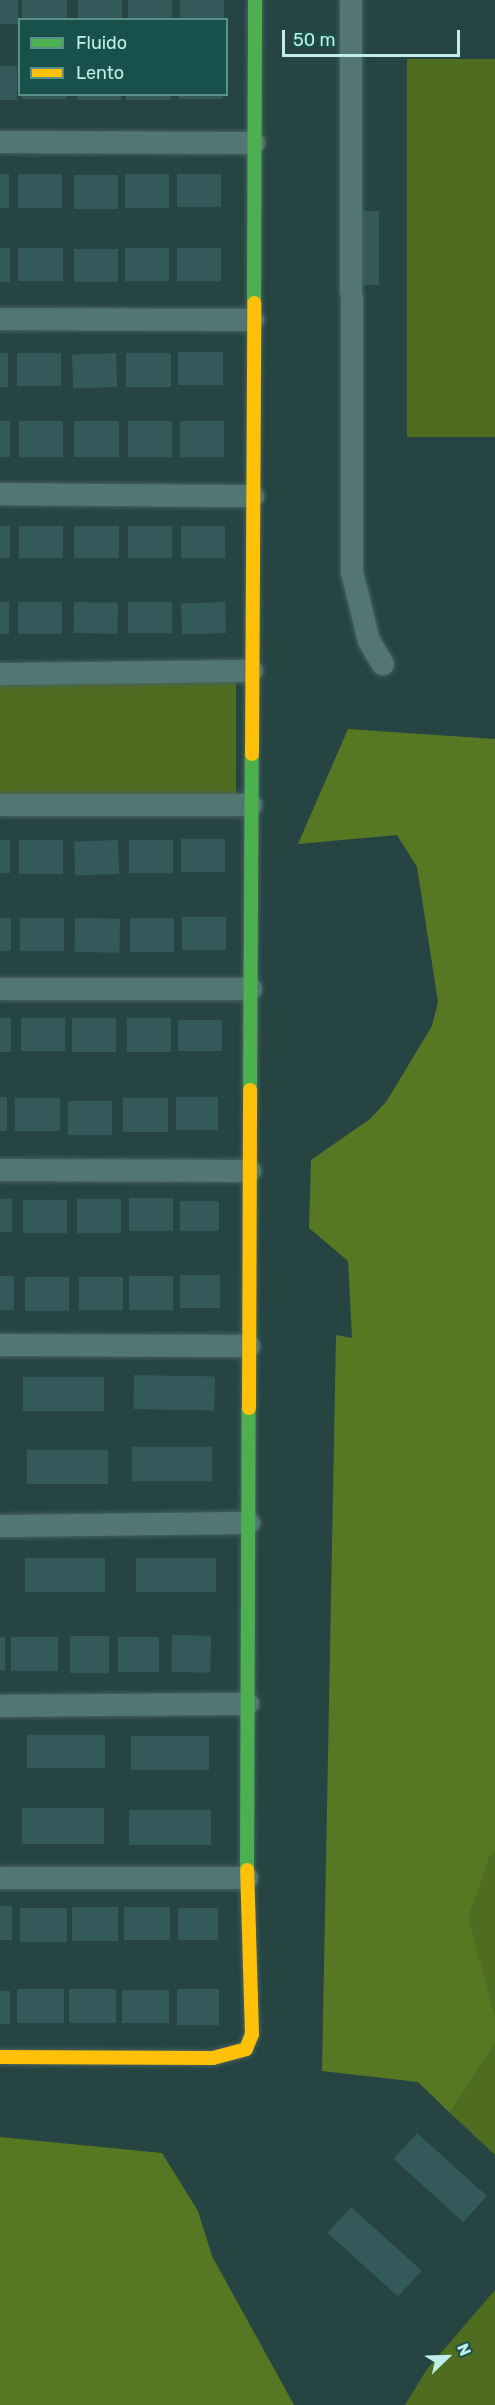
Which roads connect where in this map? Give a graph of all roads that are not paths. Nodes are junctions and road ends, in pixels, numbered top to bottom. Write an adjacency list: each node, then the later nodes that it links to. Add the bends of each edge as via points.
1 (255, 0): 4 (street)
2 (351, 0): 9 (street, via 352,572 369,641)
3 (0, 142): 4 (street)
4 (254, 143): 6 (street)
5 (0, 319): 6 (street)
6 (254, 320): 8 (street)
7 (0, 495): 8 (street)
8 (253, 496): 10 (street)
9 (383, 664)
10 (252, 671): 11 (street); 13 (street)
11 (0, 674)
12 (0, 805): 13 (street)
13 (252, 805): 15 (street)
14 (0, 989): 15 (street)
15 (250, 989): 17 (street)
16 (0, 1170): 17 (street)
17 (250, 1171): 19 (street)
18 (0, 1345): 19 (street)
19 (249, 1346): 20 (street)
20 (249, 1523): 21 (street); 22 (street)
21 (0, 1526)
22 (248, 1704): 23 (street); 25 (street)
23 (0, 1706)
24 (0, 1878): 25 (street)
25 (247, 1878): 26 (street, via 254,2018 246,2049 213,2058)
26 (0, 2058)

